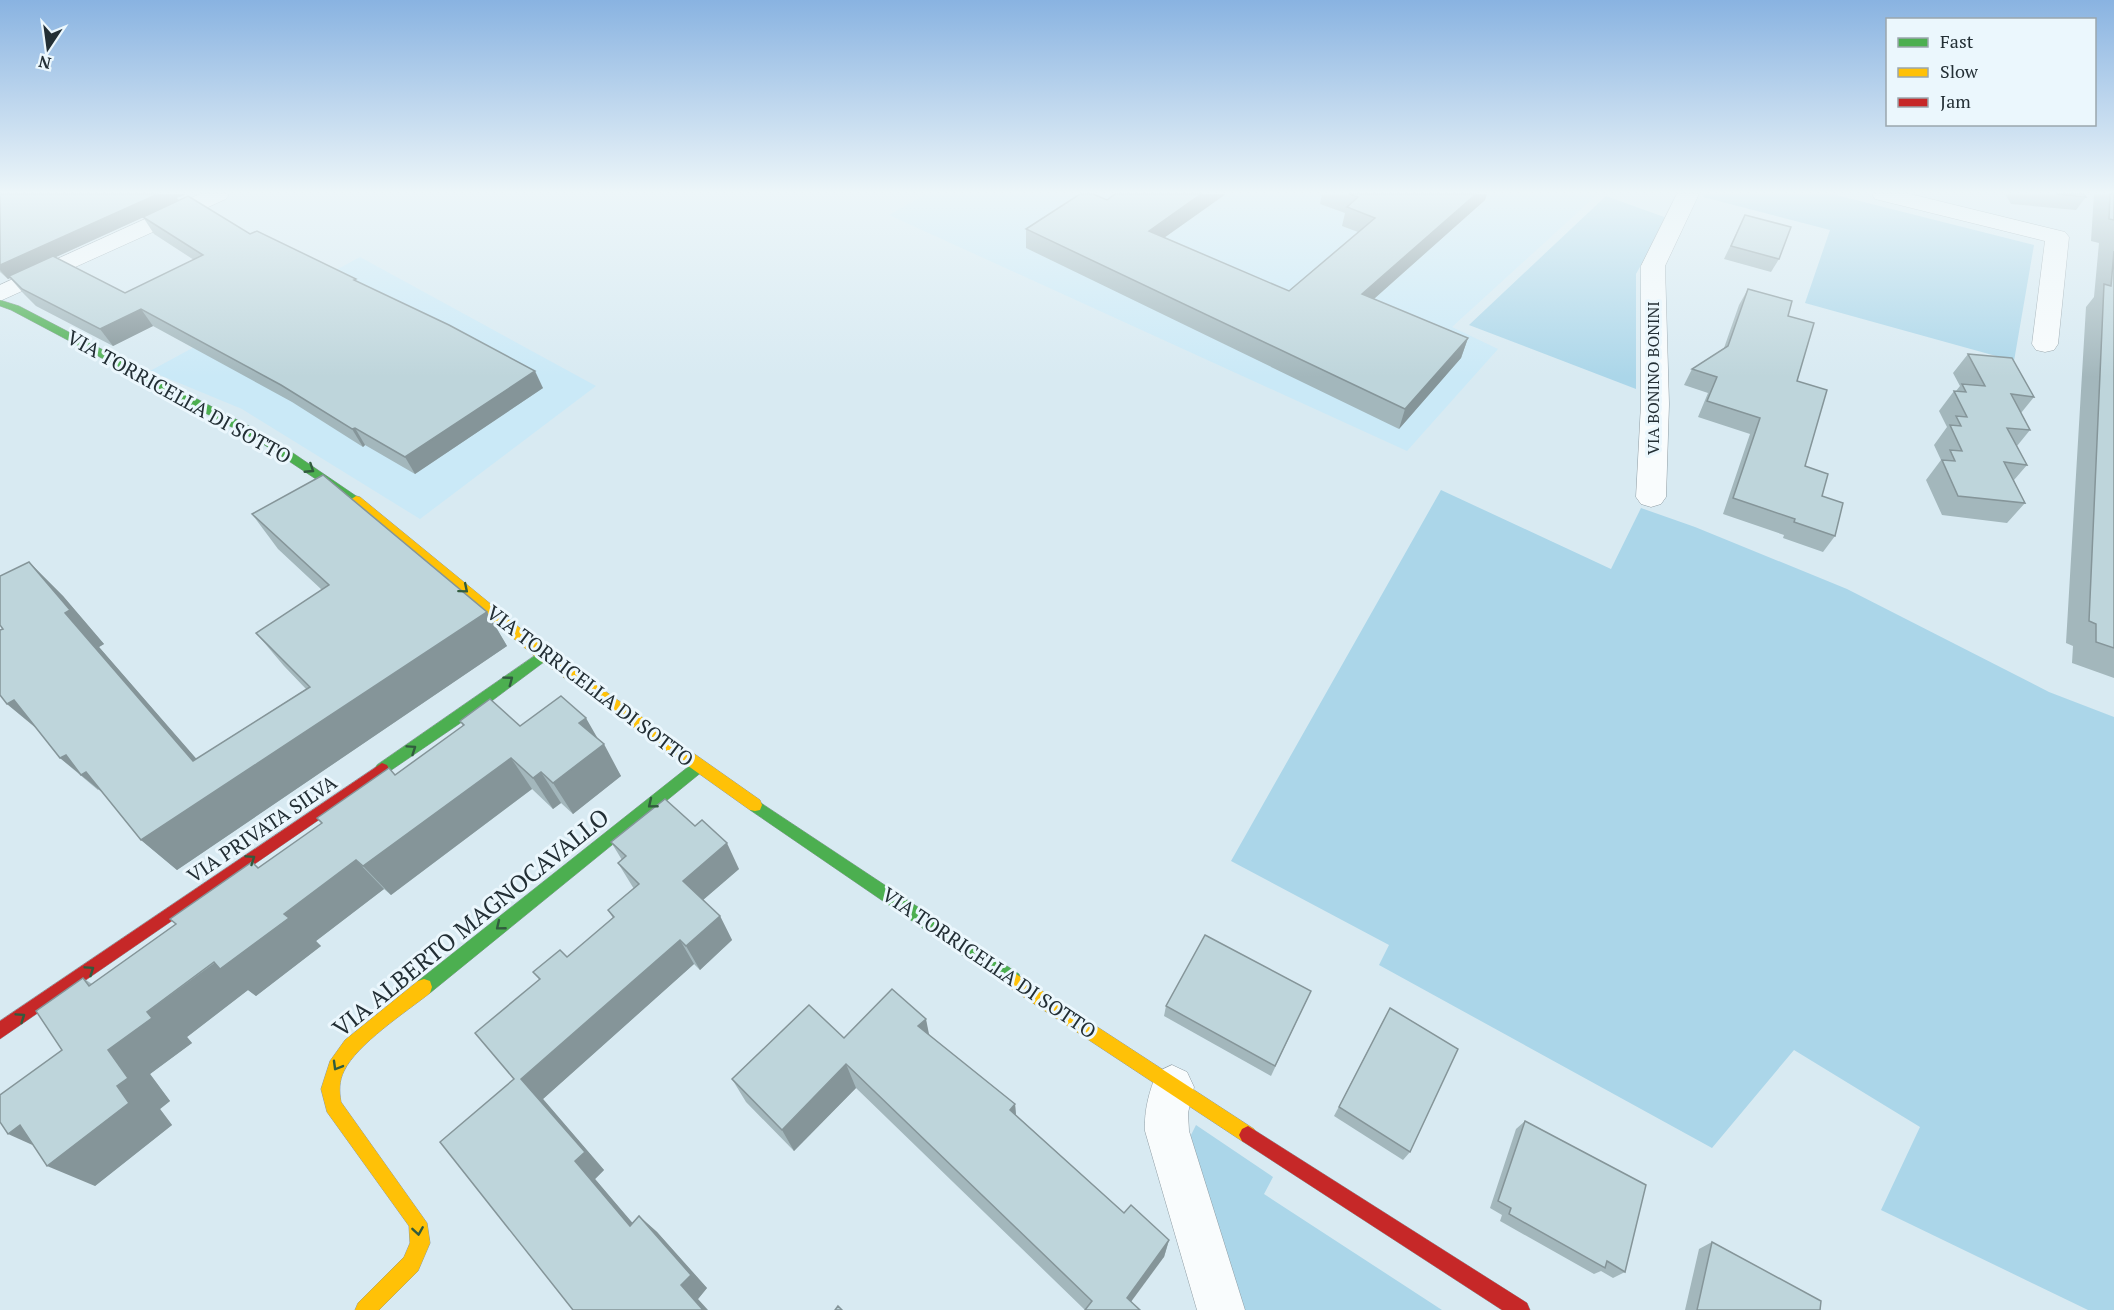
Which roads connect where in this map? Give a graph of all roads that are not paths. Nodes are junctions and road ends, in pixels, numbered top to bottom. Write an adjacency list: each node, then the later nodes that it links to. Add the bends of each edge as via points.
1 (83, 255): 4 (street)
2 (1658, 255): 7 (street, VIA BONINO BONINI, via 1653,266 1655,404)
3 (2056, 255): 6 (street)
4 (0, 294)
5 (0, 303): 8 (street, VIA TORRICELLA DI SOTTO, one-way to 8, via 264,439 359,502)
6 (2045, 344)
7 (1651, 497)
8 (543, 656): 9 (street, VIA TORRICELLA DI SOTTO); 10 (street, VIA PRIVATA SILVA, one-way to 8)
9 (698, 767): 11 (street, VIA TORRICELLA DI SOTTO); 12 (street, VIA ALBERTO MAGNOCAVALLO, one-way to 12, via 351,1046 336,1065 330,1080 333,1106 418,1223 420,1243 411,1264)
10 (0, 1031)
11 (1172, 1087): 13 (street, via 1166,1113 1167,1131); 14 (street, VIA TORRICELLA DI SOTTO)
12 (365, 1310)
13 (1221, 1310)
14 (1520, 1310)

